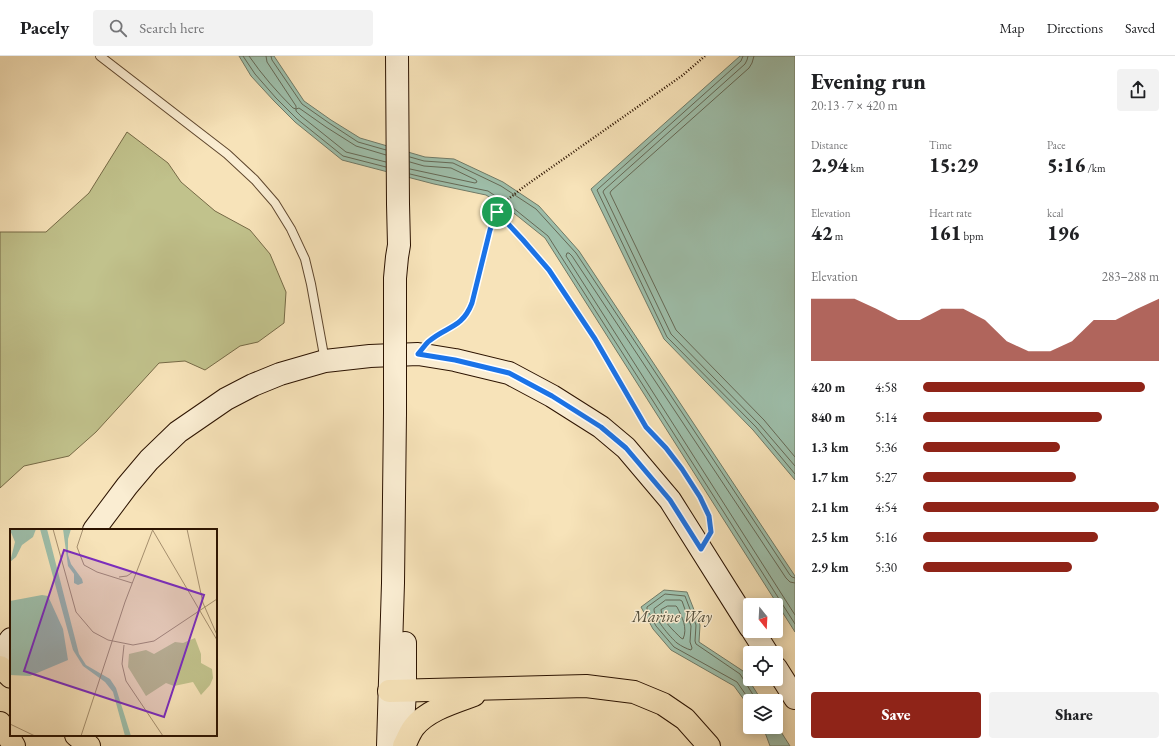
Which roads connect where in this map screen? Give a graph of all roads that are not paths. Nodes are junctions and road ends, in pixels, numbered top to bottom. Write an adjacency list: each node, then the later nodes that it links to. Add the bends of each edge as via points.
1 (100, 56): 3 (lane, via 227,154 275,203 292,229 305,259)
2 (398, 56): 12 (street, bridge, via 399,245 395,278 400,311 400,413 392,582)
3 (325, 361): 4 (street, via 253,385 226,399 178,432 149,460); 5 (street, via 418,354 509,373 552,396 601,427 626,448 670,500)
4 (95, 529)
5 (743, 616)
6 (10, 640): 7 (street)
7 (0, 654)
8 (0, 667): 9 (main road)
9 (10, 676)
10 (783, 679): 13 (street)
11 (492, 689): 12 (main road); 19 (main road, via 452,703 425,718 415,726); 20 (main road, via 586,686 634,692 663,704 685,719)
12 (397, 691): 18 (street); 19 (street)
13 (795, 698)
14 (0, 723): 16 (main road)
15 (77, 736): 17 (main road)
16 (14, 746)
17 (89, 746)
18 (388, 746)
19 (403, 746)
20 (709, 746)

